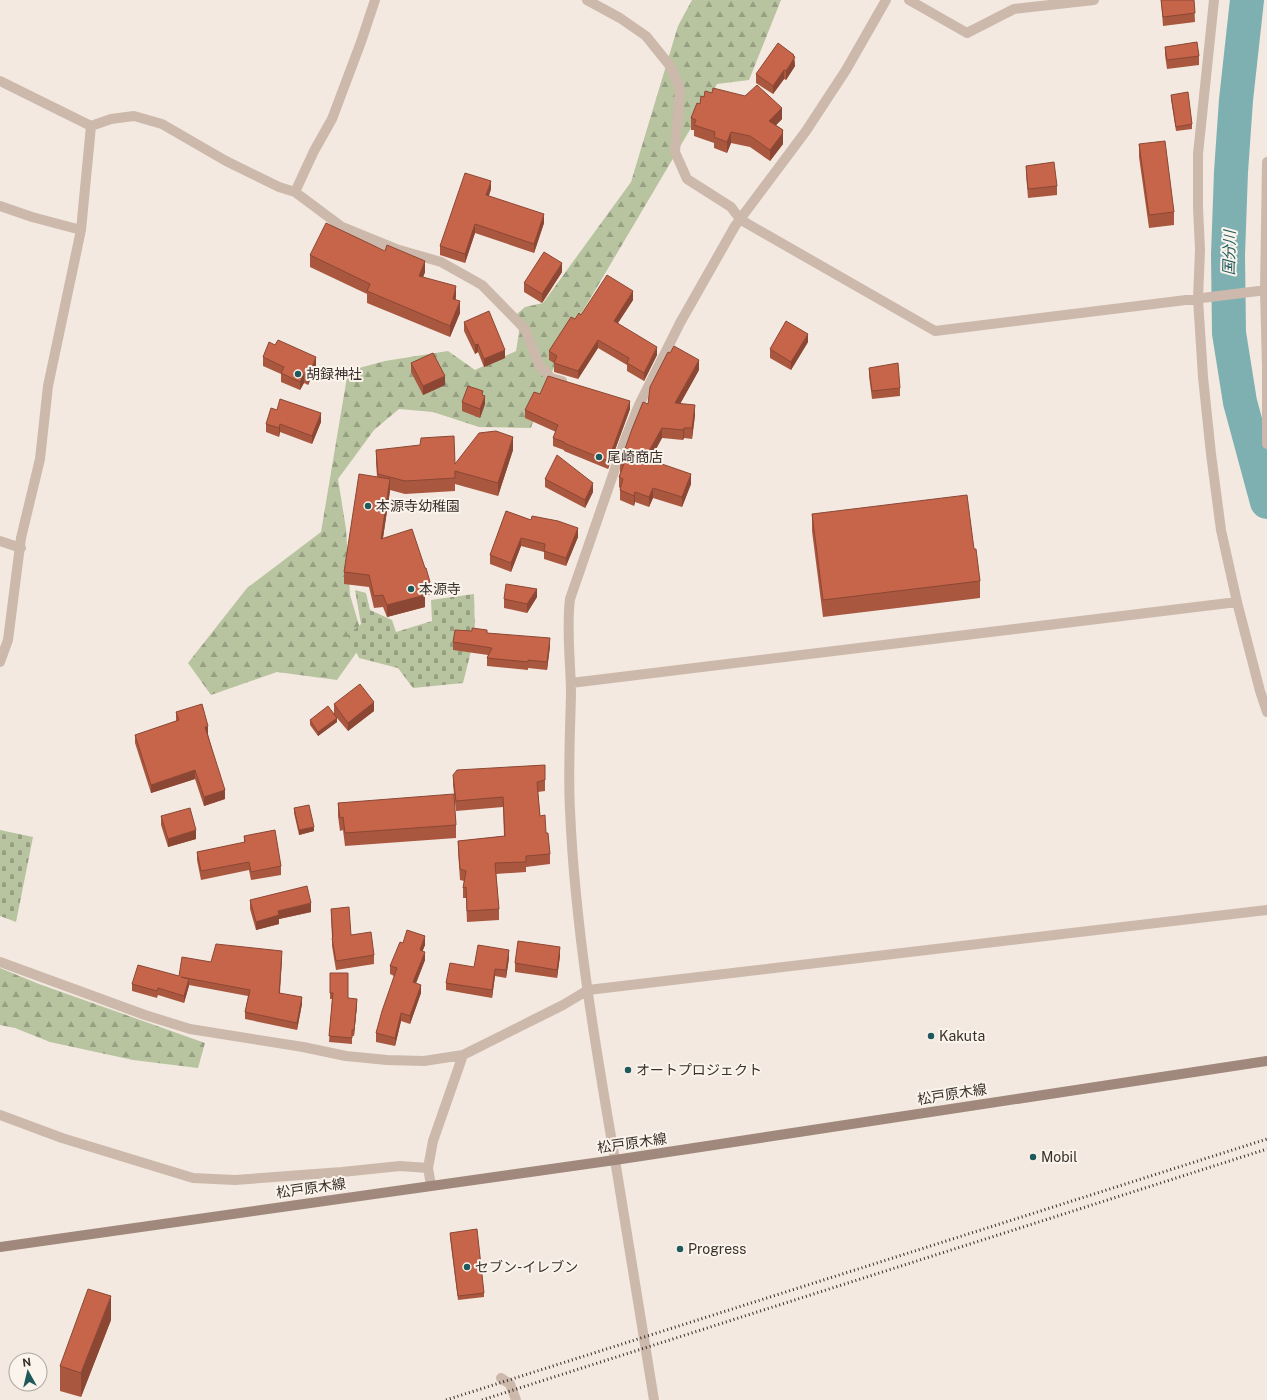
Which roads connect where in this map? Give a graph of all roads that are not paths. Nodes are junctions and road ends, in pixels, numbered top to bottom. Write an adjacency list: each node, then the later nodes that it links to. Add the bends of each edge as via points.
1 (375, 0): 10 (street, via 332,119)
2 (587, 0): 12 (street, via 646,36 671,68 680,90 675,152 688,179 731,207)
3 (886, 0): 12 (street, via 838,83 806,131)
4 (909, 0): 5 (street, via 967,33 1014,9)
5 (1094, 0)
6 (1214, 0): 15 (street, via 1198,154)
7 (0, 82): 8 (street)
8 (91, 126): 10 (street, via 111,119 134,116 162,124 226,161); 13 (street)
9 (1267, 162): 14 (street)
10 (295, 192): 17 (street, via 342,226 396,249 441,262 482,285 525,329 539,365 552,378)
11 (0, 206): 13 (street)
12 (740, 219): 15 (street, via 935,330); 23 (street, via 635,404 570,599 568,614)
13 (81, 230): 20 (street, via 49,379 40,459 21,538)
14 (1266, 290): 15 (street); 16 (street)
15 (1198, 299): 21 (street, via 1213,469 1221,530)
16 (1267, 366): 18 (street)
17 (573, 384)
18 (1267, 444)
19 (0, 542): 20 (street)
20 (21, 548): 22 (street, via 8,640)
21 (1237, 602): 23 (street); 24 (street)
22 (0, 662)
23 (571, 683): 27 (street, via 570,808 575,884)
24 (1267, 712)
25 (1267, 910): 27 (street)
26 (0, 962): 28 (street, via 190,1029 346,1056 386,1060 424,1061)
27 (588, 990): 28 (street); 31 (street)
28 (463, 1056): 32 (street, via 433,1141)
29 (1267, 1061): 31 (main road, 松戸原木線)
30 (0, 1115): 32 (street, via 62,1138 194,1178 235,1180 400,1166)
31 (615, 1160): 33 (main road, 松戸原木線); 37 (street)
32 (428, 1168): 33 (street)
33 (431, 1185): 34 (main road, 松戸原木線)
34 (0, 1247)
35 (501, 1378): 36 (street, via 510,1384)
36 (516, 1400)
37 (654, 1400)

